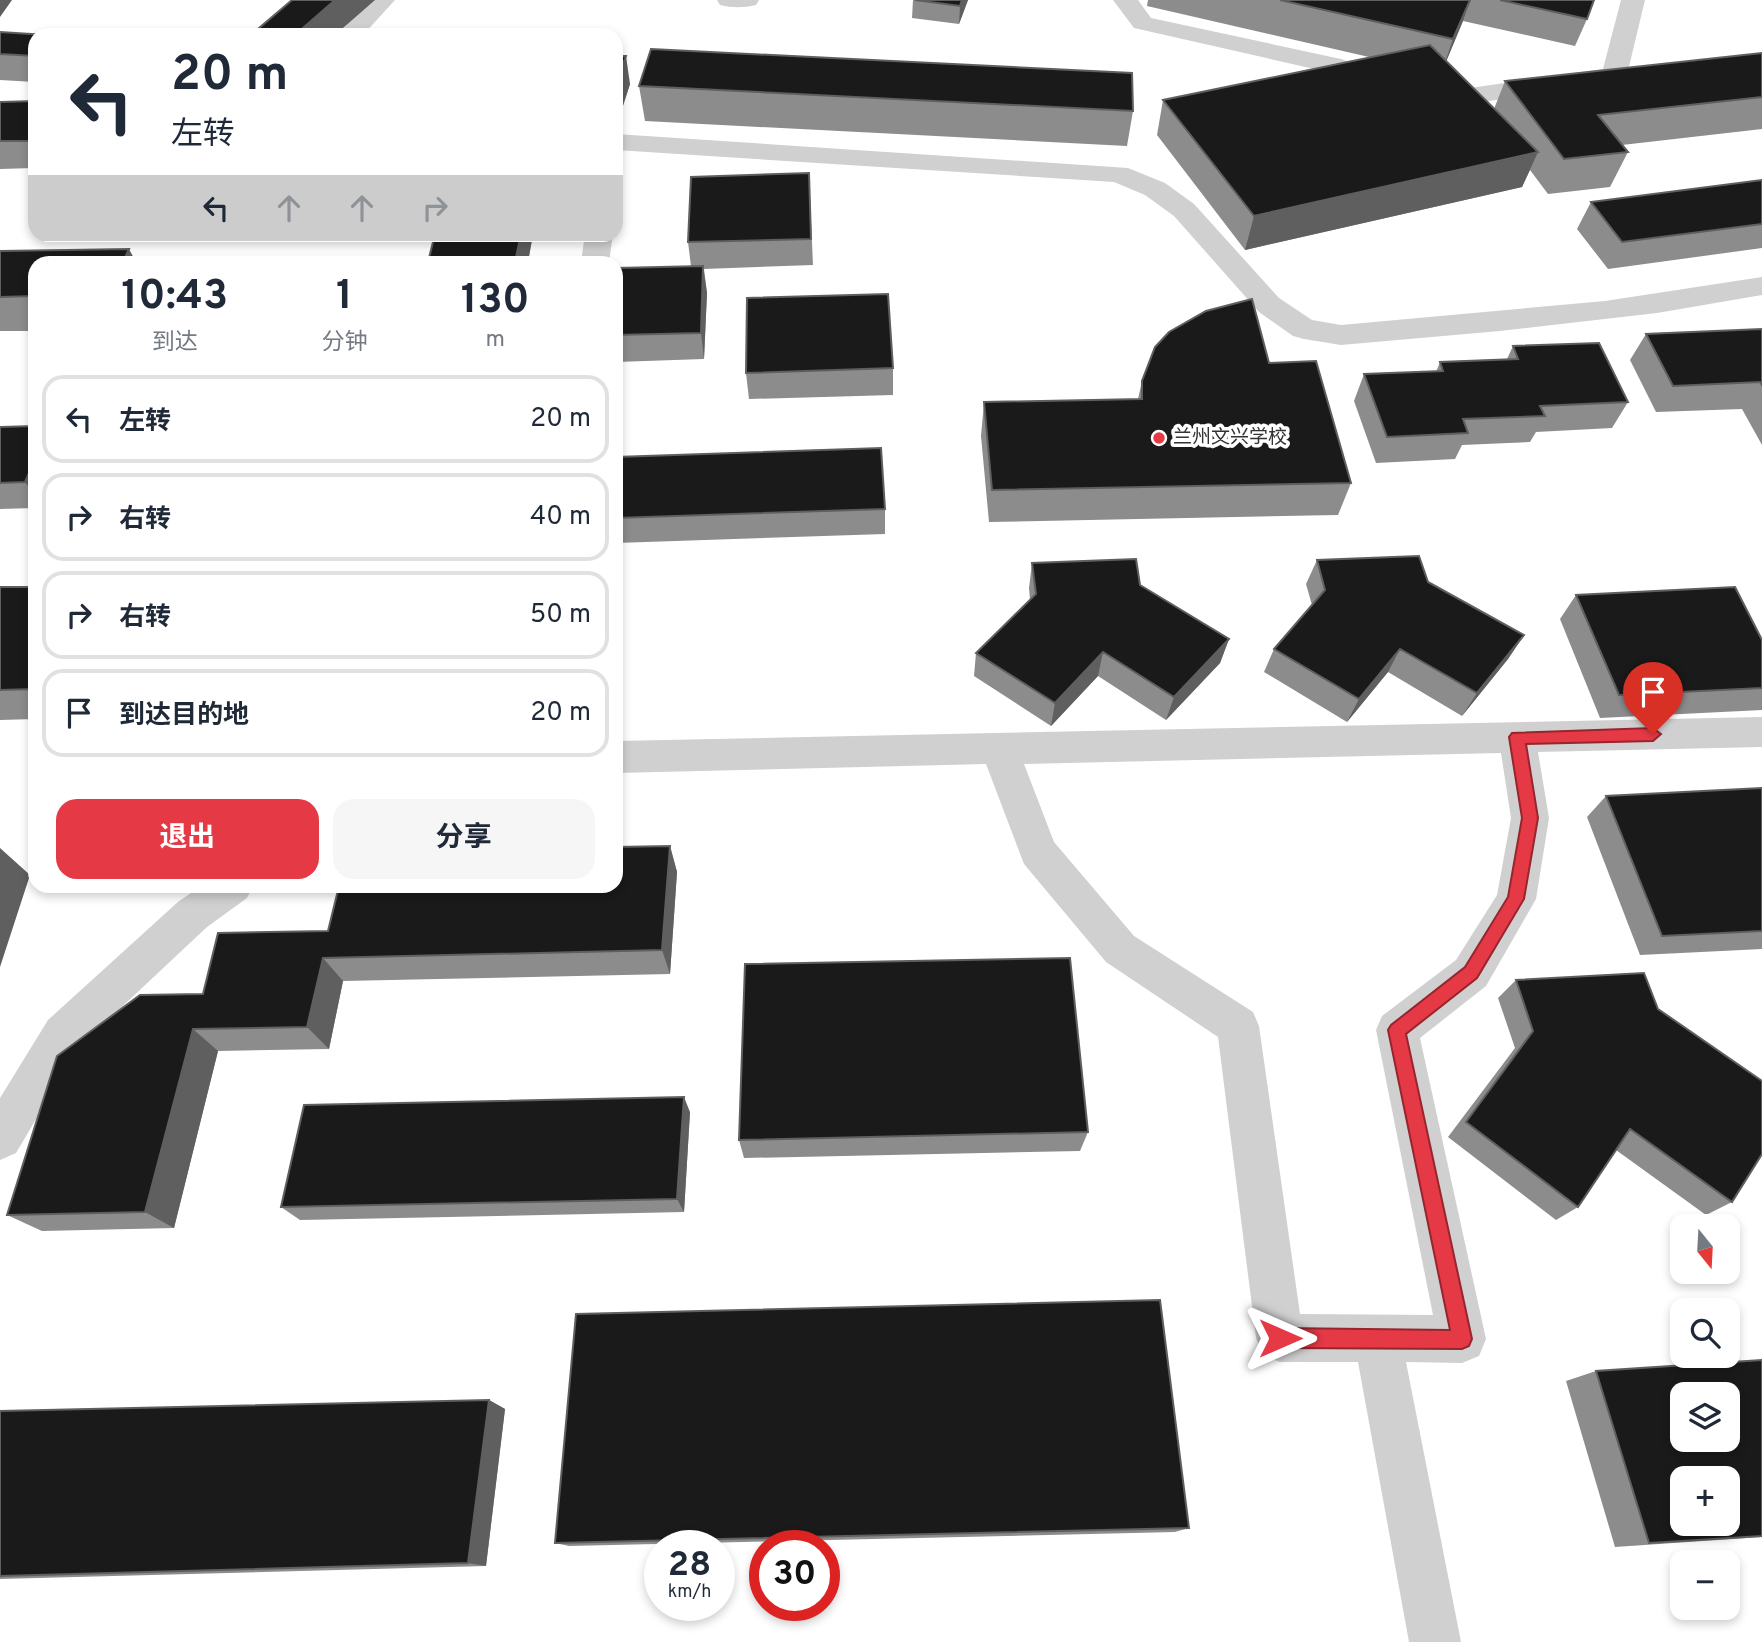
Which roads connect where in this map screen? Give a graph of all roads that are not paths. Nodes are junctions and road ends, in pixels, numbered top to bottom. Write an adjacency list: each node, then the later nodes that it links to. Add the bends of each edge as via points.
1 (383, 0): 6 (street)
2 (729, 0): 3 (street)
3 (747, 0)
4 (1125, 0): 7 (street, via 1143,23)
5 (1633, 0): 8 (street, via 1614,75)
6 (356, 28)
7 (1341, 67)
8 (1470, 96)
9 (623, 142): 10 (street, via 1118,174 1155,188 1184,211 1269,305 1304,329 1341,335 1595,312)
10 (1762, 286)
11 (1762, 732): 12 (street)
12 (1517, 737): 13 (street); 17 (street, via 1530,818 1516,899 1471,973 1397,1030 1462,1339)
13 (999, 748): 14 (street); 17 (street, via 1038,852 1120,949 1238,1026 1280,1338)
14 (623, 757)
15 (223, 893): 16 (street, via 193,914 63,1034)
16 (0, 1138)
17 (1378, 1339): 18 (street)
18 (1435, 1642)

